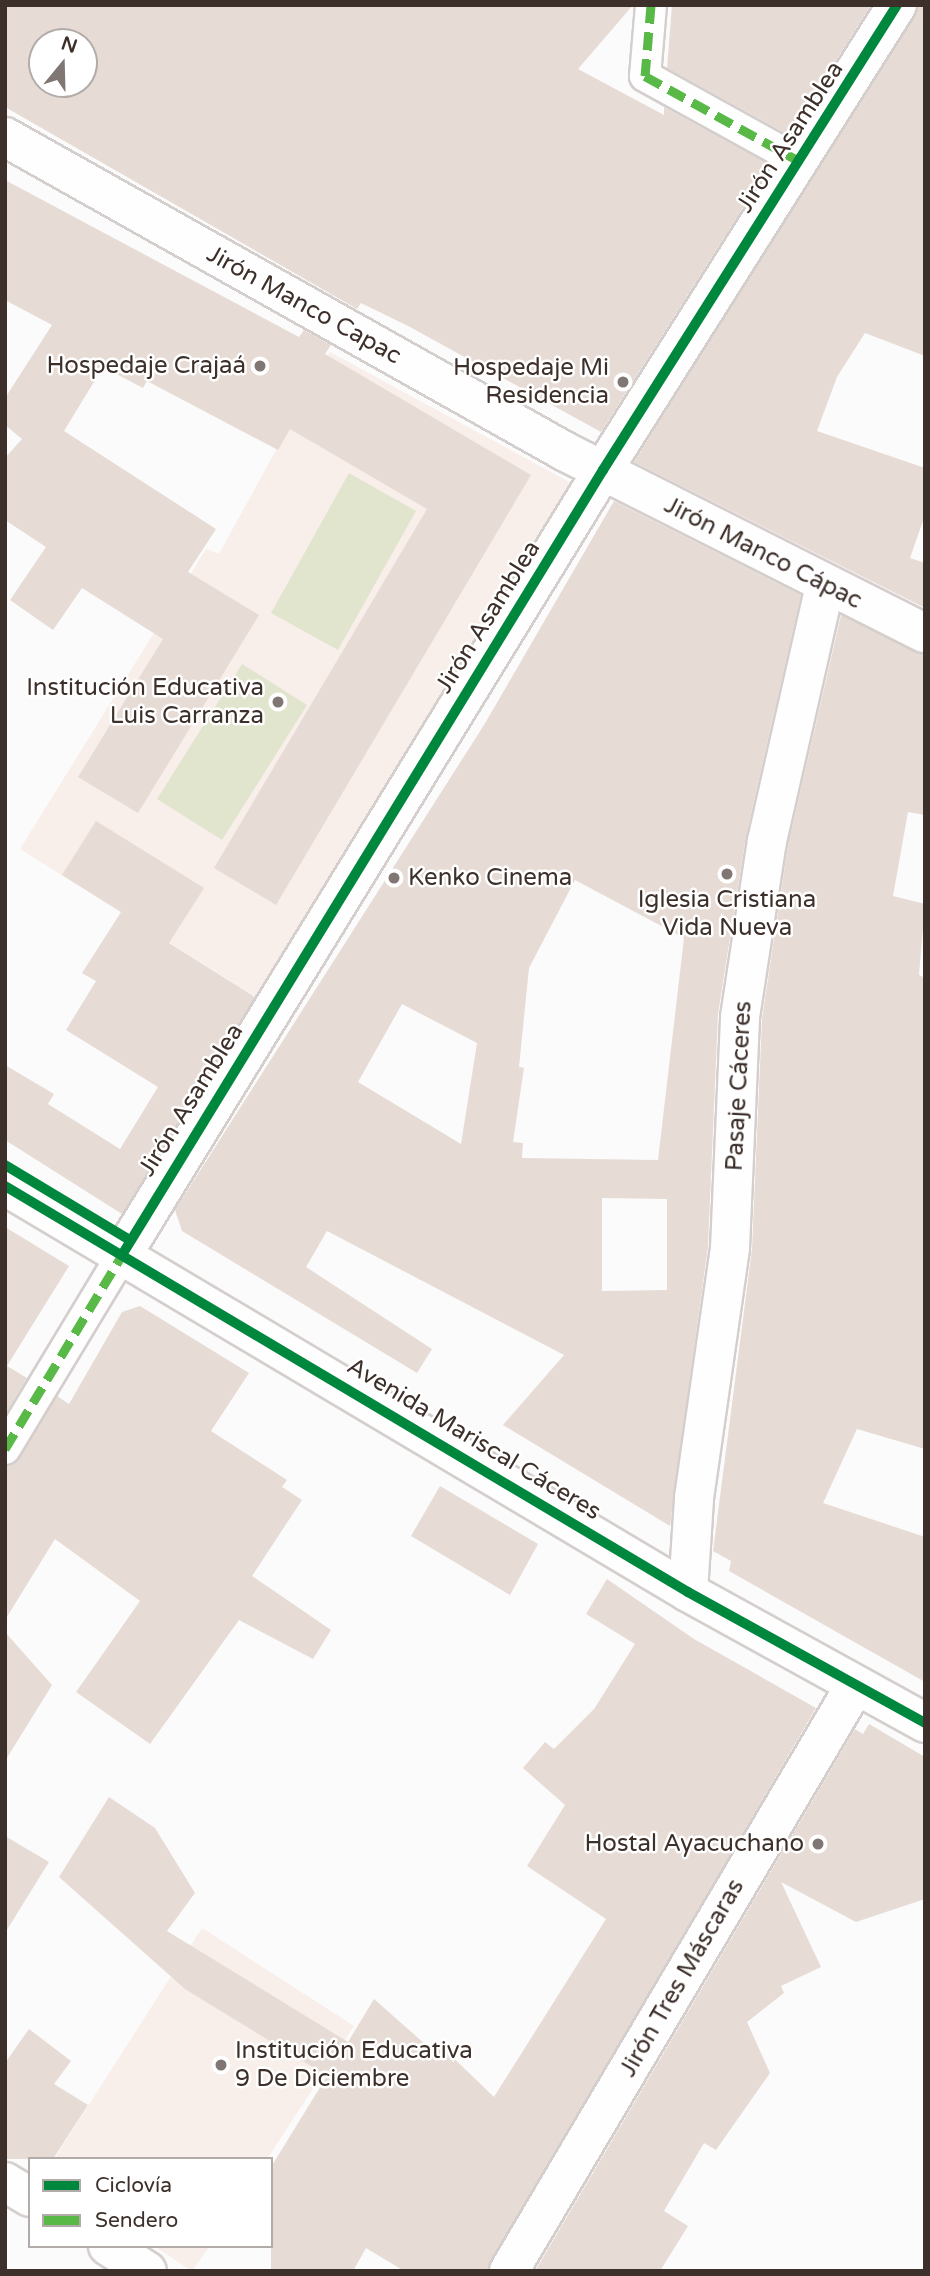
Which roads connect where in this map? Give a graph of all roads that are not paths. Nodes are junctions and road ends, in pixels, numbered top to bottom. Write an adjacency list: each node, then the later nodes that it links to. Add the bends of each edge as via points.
1 (650, 5): 4 (street, via 645,76)
2 (897, 5): 4 (street, Jirón Asamblea)
3 (5, 137): 5 (street, Jirón Manco Capac)
4 (799, 161): 5 (street, Jirón Asamblea)
5 (603, 470): 6 (street, Jirón Manco Cápac); 9 (street, Jirón Asamblea)
6 (825, 586): 7 (street, Jirón Manco Cápac); 11 (street, Pasaje Cáceres, via 767,841 740,1017 730,1248 694,1498)
7 (925, 633)
8 (5, 1186): 9 (street, Avenida Mariscal Cáceres)
9 (122, 1255): 10 (street, Jirón Asamblea); 11 (street, Avenida Mariscal Cáceres)
10 (5, 1449)
11 (688, 1592): 12 (street, Avenida Mariscal Cáceres)
12 (855, 1686): 13 (street, Avenida Mariscal Cáceres); 18 (street, Jirón Tres Máscaras)
13 (925, 1723)
14 (5, 2182): 15 (street)
15 (28, 2196)
16 (111, 2248): 17 (street)
17 (147, 2271)
18 (509, 2271)

